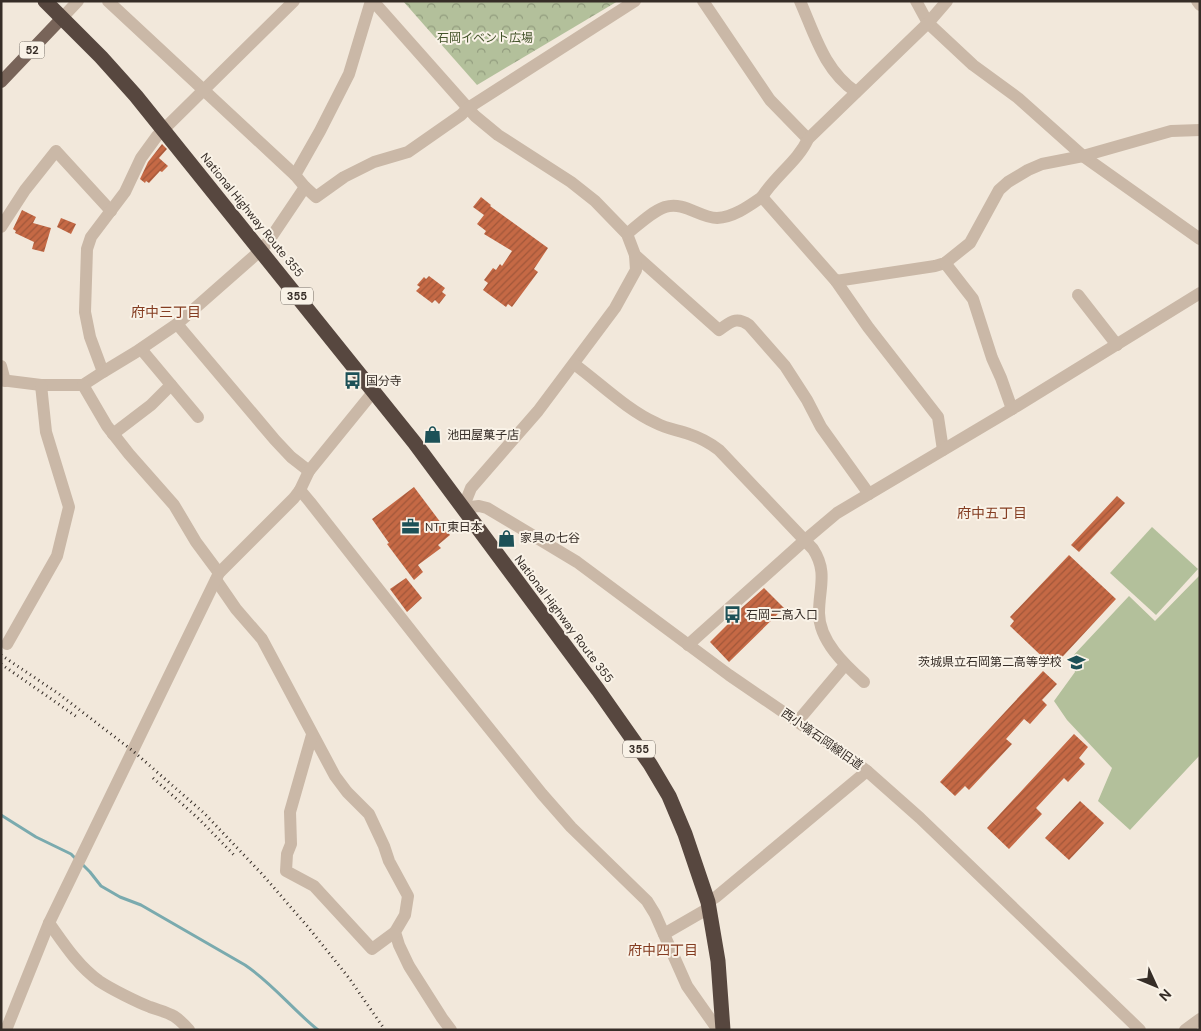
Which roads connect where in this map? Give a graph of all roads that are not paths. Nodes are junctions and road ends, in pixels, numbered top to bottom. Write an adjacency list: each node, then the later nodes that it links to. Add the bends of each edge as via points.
1 (45, 1): 13 (highway, National Highway Route 355 / 355)
2 (78, 1): 13 (street)
3 (108, 1): 16 (street)
4 (294, 1): 16 (street)
5 (372, 1): 18 (street); 23 (street, via 349,74)
6 (635, 1): 18 (street)
7 (703, 1): 21 (street, via 770,100)
8 (800, 1): 17 (street, via 827,62 834,73)
9 (916, 1): 14 (street)
10 (947, 1): 14 (street)
11 (1197, 1): 12 (street)
12 (1200, 5)
13 (62, 18): 15 (main road, 52); 19 (highway, National Highway Route 355 / 355, via 102,57)
14 (928, 23): 17 (street); 22 (street, via 972,65 1018,98)
15 (1, 82)
16 (204, 91): 19 (street); 23 (street)
17 (856, 92): 21 (street)
18 (468, 108): 24 (street, via 408,152 374,162 344,177 316,198); 28 (street, via 498,135 595,201)
19 (164, 129): 26 (street, via 141,158 125,192); 30 (highway, National Highway Route 355 / 355)
20 (1200, 130): 22 (street, via 1171,132)
21 (808, 138): 25 (street)
22 (1083, 156): 29 (street); 32 (street, via 1042,164 1008,182 999,190 970,244)
23 (294, 175): 24 (street)
24 (305, 187): 30 (street)
25 (762, 197): 28 (street, via 744,210 716,218 678,206 665,207); 33 (street)
26 (111, 211): 27 (street, via 56,151); 41 (street, via 91,237 87,249 85,312)
27 (1, 227)
28 (627, 234): 31 (street)
29 (1200, 239)
30 (261, 250): 36 (street); 46 (highway, National Highway Route 355 / 355)
31 (635, 255): 39 (street, via 636,270 632,278 615,308); 53 (street, via 719,330 735,320 749,325 785,366 821,427)
32 (945, 263): 33 (street); 47 (street, via 973,299)
33 (836, 281): 50 (street, via 938,417)
34 (1200, 293): 37 (street)
35 (1078, 295): 37 (street)
36 (176, 324): 38 (street); 51 (street, via 275,440)
37 (1116, 344): 47 (street)
38 (141, 349): 41 (street); 45 (street)
39 (574, 364): 54 (street, via 471,488); 55 (street, via 640,415 706,440 720,450)
40 (1, 366): 42 (street)
41 (102, 372): 44 (street)
42 (3, 381): 43 (street)
43 (41, 385): 44 (street); 57 (street, via 46,432 69,508 57,556)
44 (83, 385): 49 (street)
45 (170, 385): 48 (street); 49 (street, via 151,405)
46 (374, 391): 51 (street); 54 (highway, National Highway Route 355 / 355)
47 (1012, 409): 50 (street)
48 (198, 417)
49 (113, 434): 56 (street, via 174,505)
50 (943, 450): 53 (street)
51 (309, 470): 52 (street)
52 (300, 490): 56 (street); 67 (street, via 542,794 647,901)
53 (869, 494): 55 (street, via 838,513)
54 (463, 508): 58 (street, 西小塙石岡線旧道, via 487,508 577,562); 64 (highway, National Highway Route 355 / 355, via 650,764 669,796 685,834)
55 (805, 540): 58 (street); 59 (street, via 821,565 821,626)
56 (218, 577): 62 (street, via 236,609 262,639); 65 (street)
57 (7, 644)
58 (688, 645): 61 (street, 西小塙石岡線旧道)
59 (845, 665): 60 (street); 61 (street)
60 (864, 682)
61 (797, 722): 63 (street, 西小塙石岡線旧道)
62 (312, 735): 66 (street, via 343,787 369,814 408,896 405,915); 66 (street, via 290,812 286,871 314,886 372,949)
63 (867, 772): 64 (street); 74 (street, 西小塙石岡線旧道, via 920,818)
64 (708, 905): 67 (street); 73 (highway, National Highway Route 355 / 355, via 718,961)
65 (49, 923): 69 (street); 70 (street, via 84,969 100,982 149,1007 172,1013)
66 (395, 932): 71 (street, via 409,966)
67 (664, 934): 72 (street, via 687,986)
68 (1200, 1019): 75 (street)
69 (6, 1030)
70 (189, 1030)
71 (451, 1030)
72 (718, 1030)
73 (723, 1030)
74 (1140, 1030)
75 (1185, 1030)

